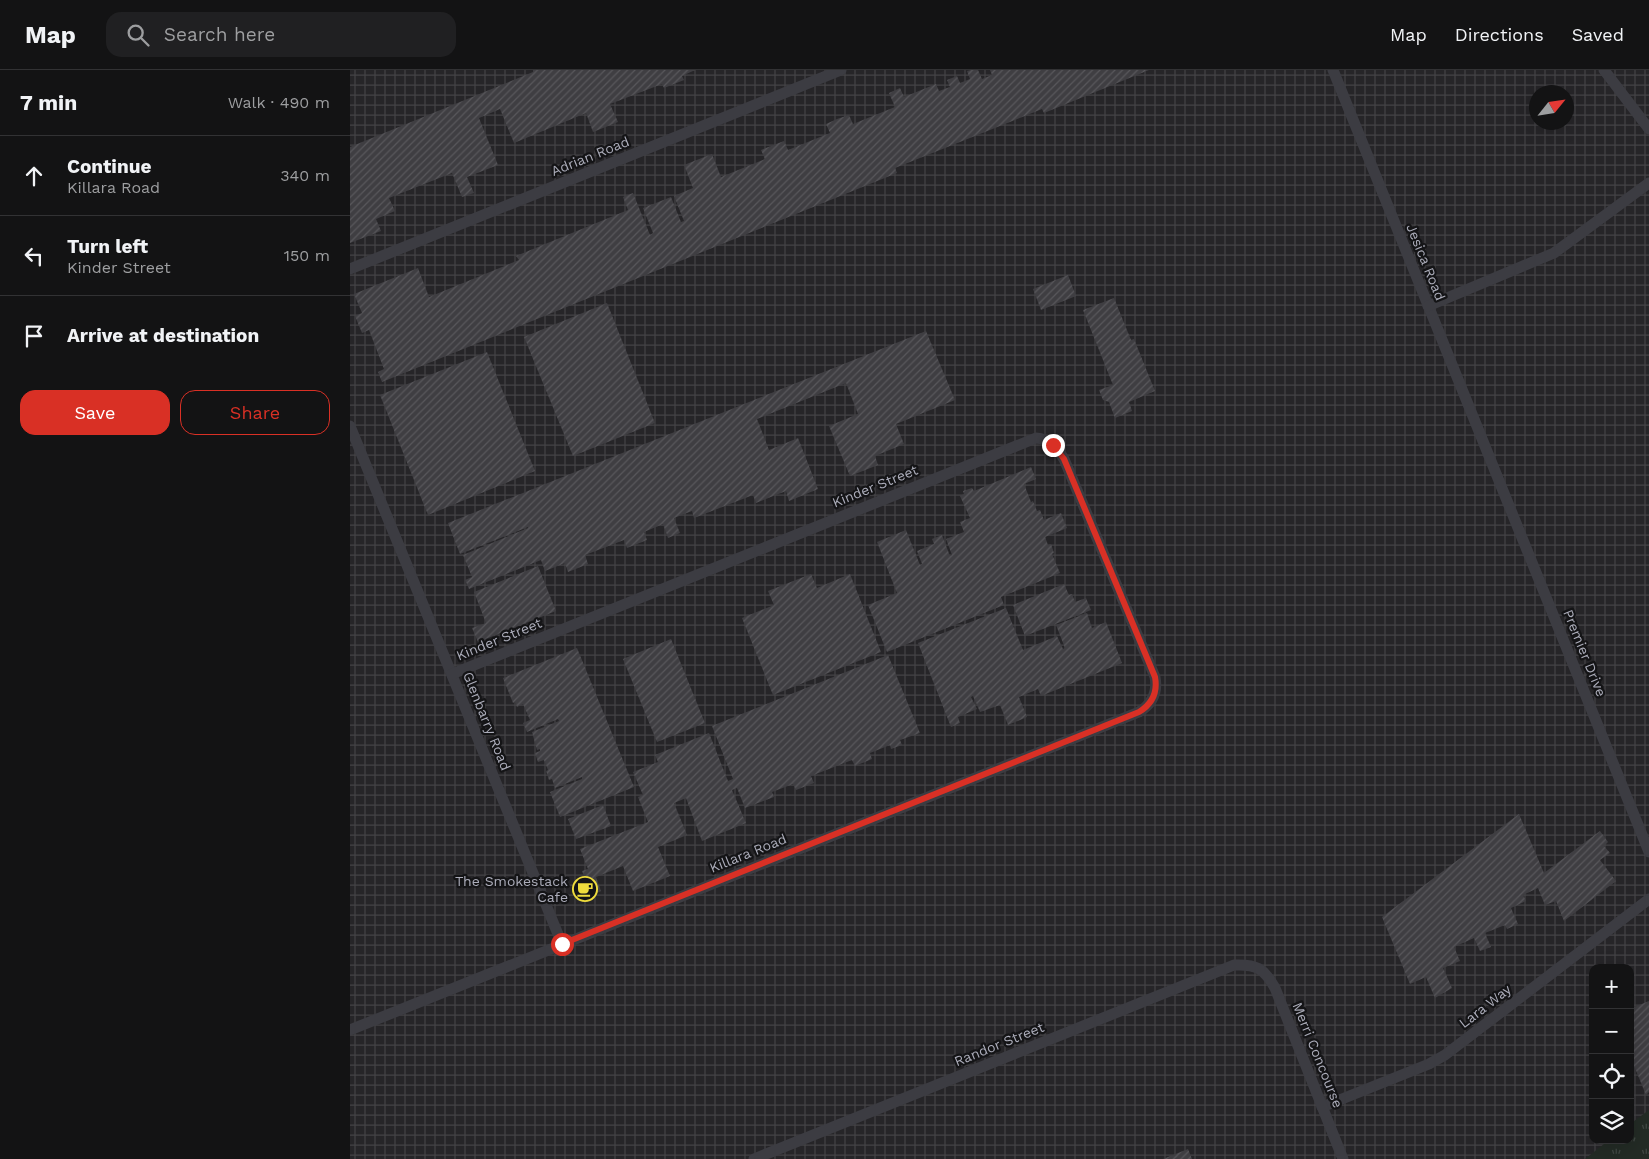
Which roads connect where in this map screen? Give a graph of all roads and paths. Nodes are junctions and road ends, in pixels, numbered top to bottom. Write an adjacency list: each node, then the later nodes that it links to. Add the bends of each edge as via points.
1 (841, 70): 6 (street, Adrian Road)
2 (1333, 70): 7 (street, Jesica Road)
3 (1604, 70): 4 (street)
4 (1649, 129)
5 (1649, 183): 7 (street, via 1554,253)
6 (350, 270)
7 (1428, 306): 9 (street, Jesica Road)
8 (350, 426): 10 (street, Glenbarry Road)
9 (1492, 464): 12 (street, Premier Drive)
10 (452, 674): 11 (street, Kinder Street, via 1036,438 1048,441 1064,459 1155,677); 14 (street, Glenbarry Road)
11 (1154, 698): 14 (street, Killara Road, via 1139,712)
12 (1649, 852)
13 (1649, 899): 17 (street, Lara Way, via 1445,1055)
14 (562, 944): 16 (street, Killara Road)
15 (1257, 967): 17 (street, Merri Concourse, via 1268,974 1275,988); 18 (street, Randor Street, via 1234,965)
16 (350, 1030)
17 (1322, 1107): 19 (street, Merri Concourse)
18 (754, 1159)
19 (1343, 1159)

